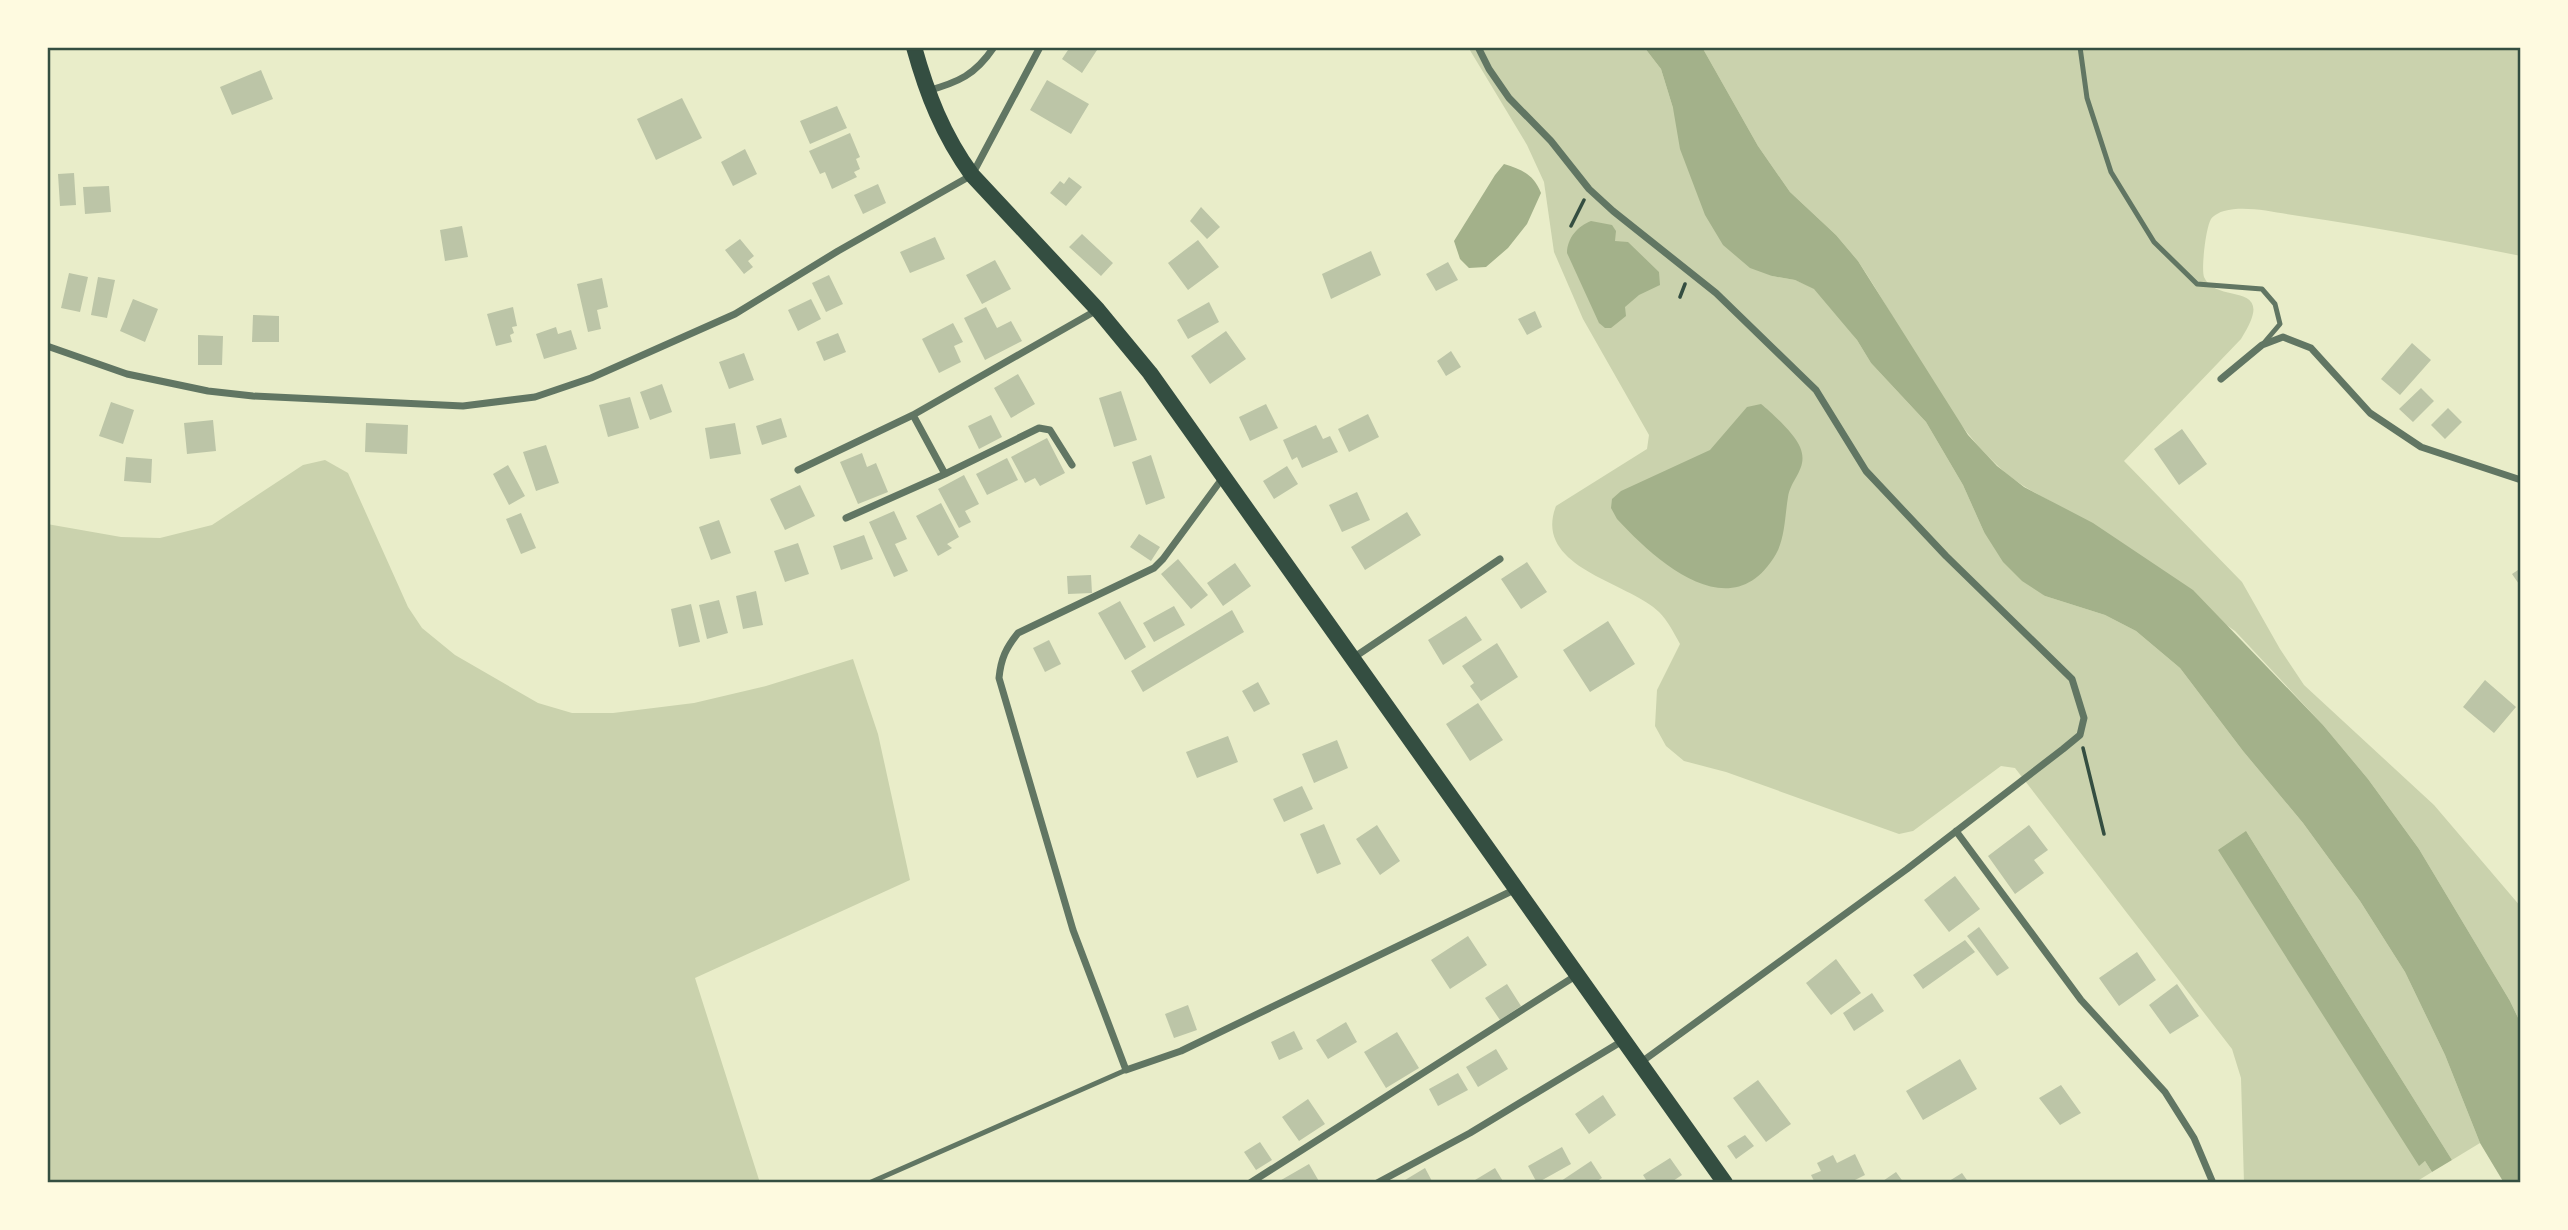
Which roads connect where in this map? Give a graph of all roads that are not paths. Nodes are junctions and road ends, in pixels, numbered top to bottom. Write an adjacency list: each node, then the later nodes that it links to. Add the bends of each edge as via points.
1 (914, 47): 6 (main road)
2 (994, 47): 6 (street, via 972,74)
3 (1040, 47): 7 (street)
4 (1478, 47): 21 (street, via 1509,98 1589,189 1716,293 1816,390 1866,471 2072,679 2084,718 2080,735)
5 (2080, 47): 9 (lane, via 2087,98 2111,172 2154,242 2197,284 2262,289 2275,304 2280,324)
6 (926, 91): 7 (main road, via 945,133)
7 (972, 175): 8 (main road); 10 (street, via 735,314 535,397 463,406 253,396 127,374)
8 (1098, 310): 12 (street); 16 (main road)
9 (2263, 345): 11 (street); 17 (street, via 2283,337 2311,348 2370,413 2421,447)
10 (47, 346)
11 (2221, 379)
12 (913, 415): 14 (street); 15 (street)
13 (1072, 465): 15 (street, via 1044,427)
14 (798, 470)
15 (945, 474): 18 (street)
16 (1224, 475): 20 (main road); 26 (street, via 1154,568 1018,633 1001,660 999,678 1073,930)
17 (2521, 480)
18 (846, 518)
19 (1500, 559): 20 (street)
20 (1353, 658): 22 (main road)
21 (1956, 831): 25 (street); 31 (street, via 2081,1000 2165,1092 2194,1138)
22 (1516, 889): 23 (main road); 26 (street, via 1181,1051)
23 (1577, 975): 24 (main road); 28 (street)
24 (1624, 1040): 25 (main road); 29 (street)
25 (1640, 1063): 30 (main road)
26 (1126, 1070): 27 (lane)
27 (869, 1183)
28 (1250, 1183)
29 (1377, 1183)
30 (1725, 1183)
31 (2213, 1183)

